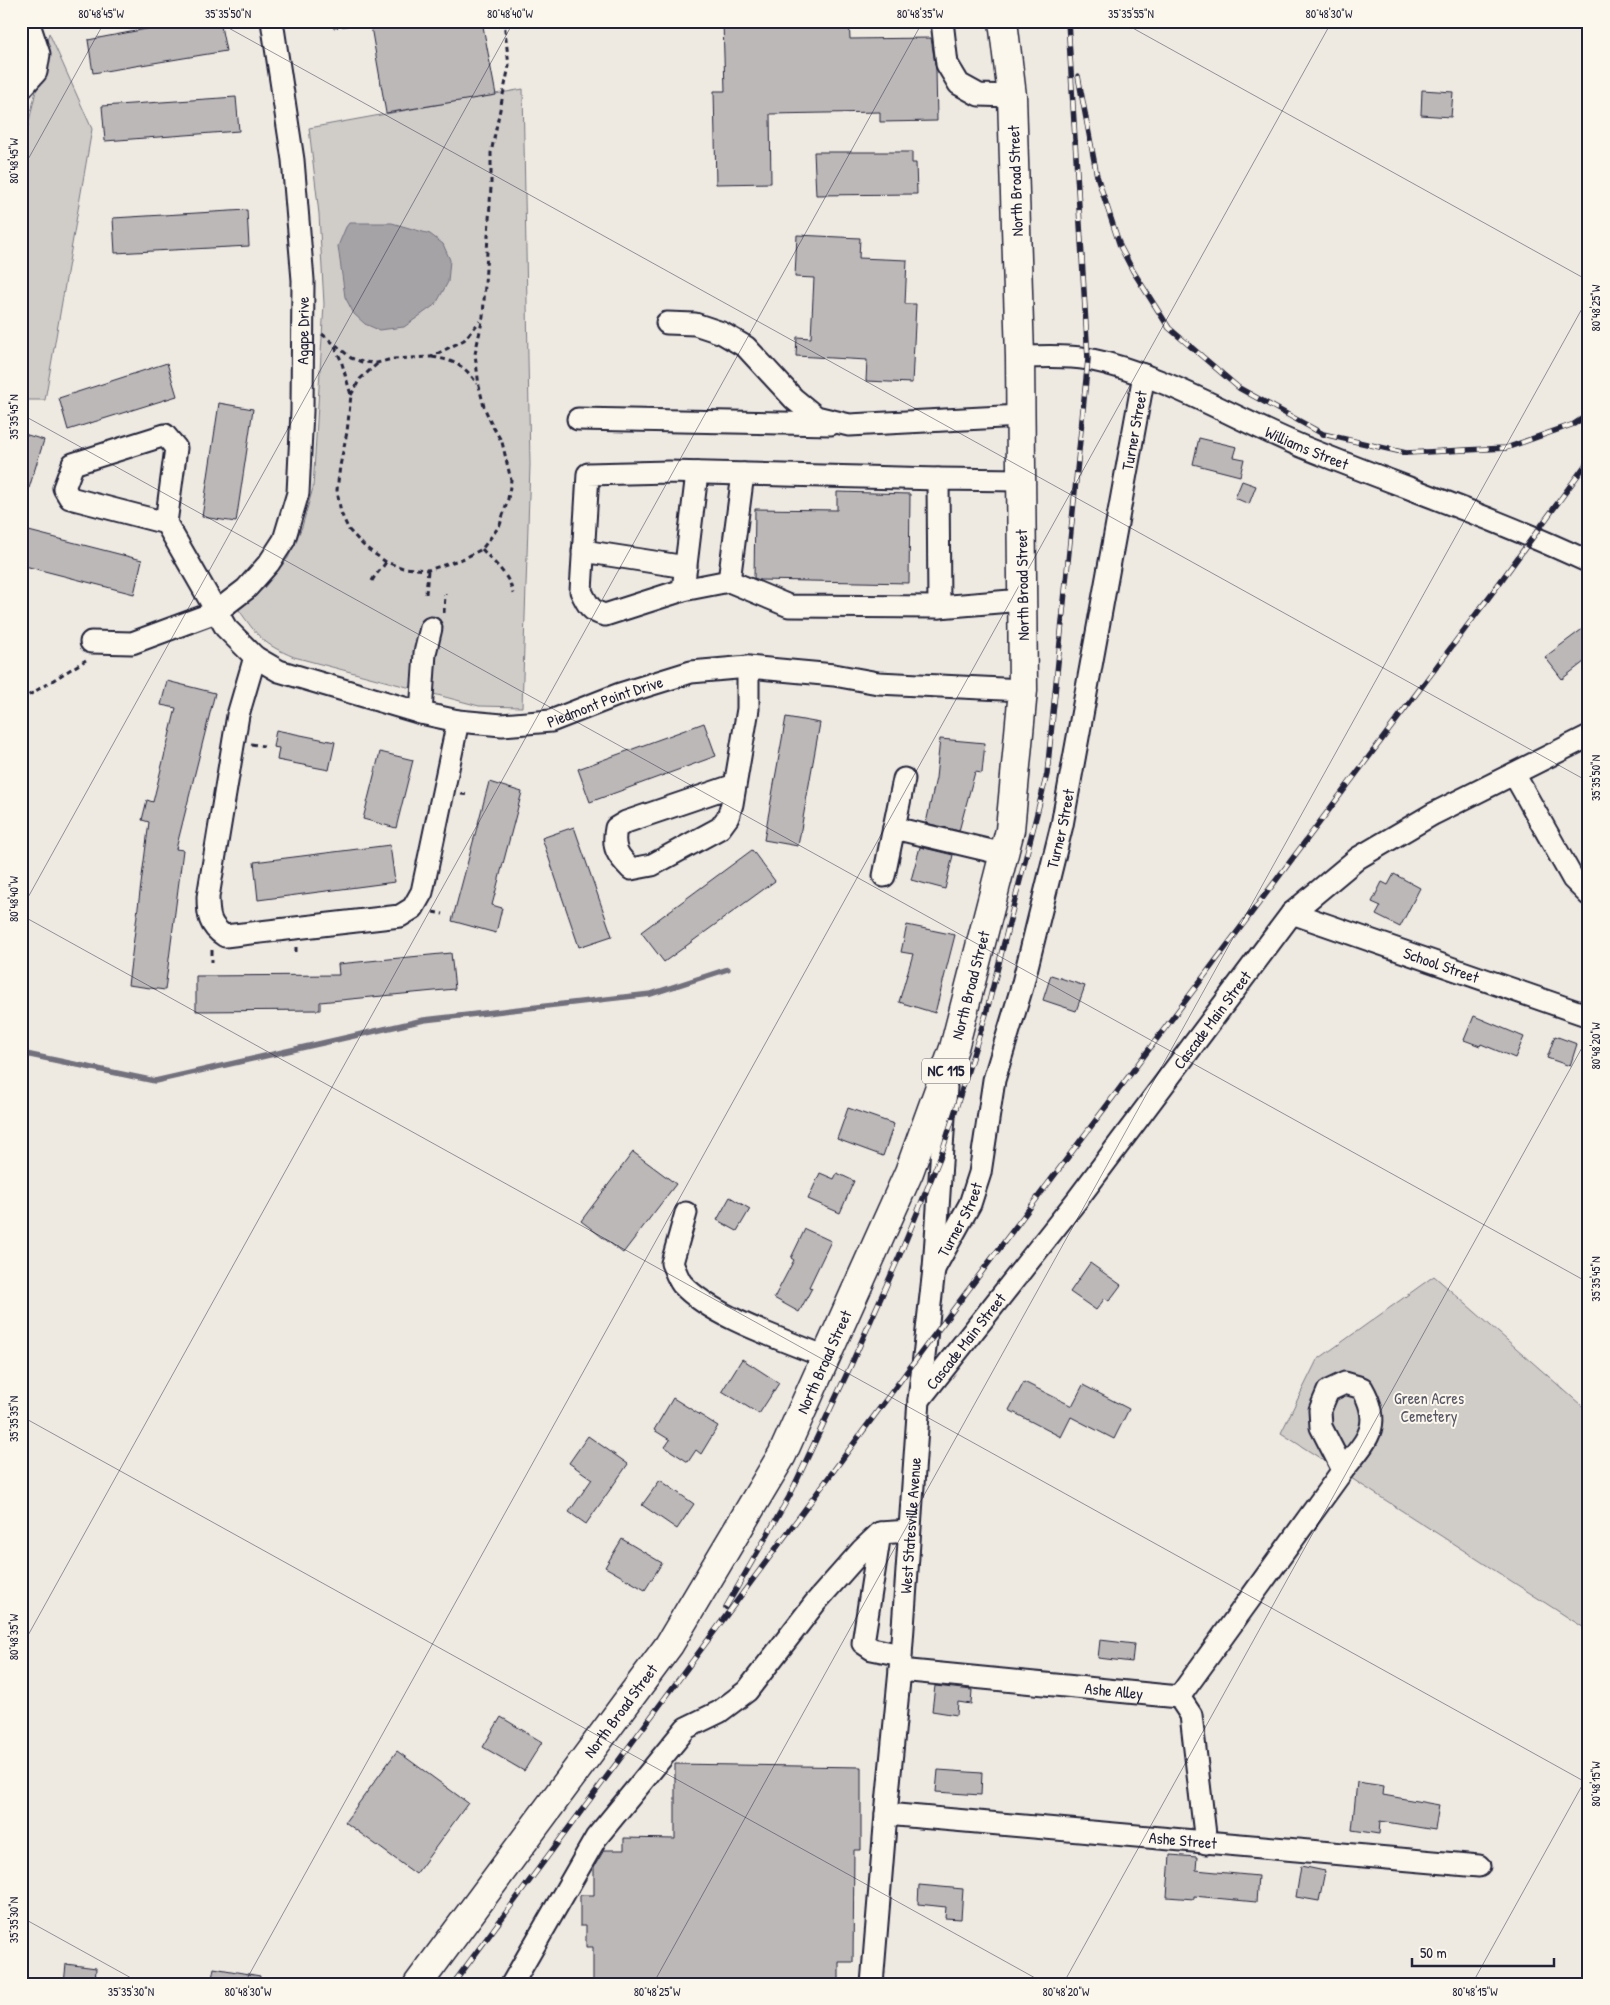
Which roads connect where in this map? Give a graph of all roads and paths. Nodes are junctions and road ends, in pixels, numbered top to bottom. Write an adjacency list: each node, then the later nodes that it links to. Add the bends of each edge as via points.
1 (272, 21): 41 (street, Agape Drive, via 293,160 303,280 298,492 284,540 269,563 246,589)
2 (504, 21): 10 (path, via 509,66 491,153)
3 (942, 21): 9 (street, via 947,64 959,84 979,95)
4 (1003, 21): 9 (main road, North Broad Street / NC 115)
5 (363, 22): 6 (path)
6 (333, 27)
7 (27, 30): 8 (street, via 39,54 36,72)
8 (21, 89)
9 (1012, 96): 15 (main road, North Broad Street / NC 115)
10 (483, 317): 14 (path, via 464,340); 18 (path, via 475,354)
11 (667, 323): 22 (street, via 696,324 722,333 746,347 794,399 816,417)
12 (320, 333): 13 (path)
13 (333, 343): 16 (path, via 351,358); 19 (path)
14 (431, 357): 16 (path); 18 (path, via 459,364)
15 (1020, 357): 17 (street, Williams Street, via 1088,359); 20 (main road, North Broad Street / NC 115)
16 (377, 363): 19 (path, via 360,379)
17 (1144, 375): 31 (street, Williams Street, via 1300,445 1533,536); 63 (street, Turner Street, via 1062,824 1022,987 994,1080 980,1173 970,1204)
18 (479, 386): 28 (path, via 487,414 502,442 511,480 500,525)
19 (351, 394): 30 (path, via 348,432 340,466 338,490 341,513 349,530)
20 (1021, 416): 22 (street); 26 (main road, North Broad Street / NC 115)
21 (578, 419): 22 (street)
22 (848, 425)
23 (697, 473): 24 (street); 29 (street, via 588,474); 32 (street)
24 (743, 474): 25 (street); 35 (street)
25 (938, 479): 26 (street); 40 (street)
26 (1021, 480): 39 (main road, North Broad Street / NC 115)
27 (166, 523): 27 (street, via 70,498 64,488 73,464 165,435 176,448); 41 (street, Piedmont Point Drive)
28 (482, 549): 33 (path); 38 (path, via 512,584)
29 (583, 551): 32 (street); 36 (street, via 581,591 596,613 605,615)
30 (386, 562): 33 (path, via 403,568); 34 (path)
31 (1589, 562)
32 (686, 567): 36 (street)
33 (428, 570): 37 (path)
34 (372, 581)
35 (729, 581): 36 (street); 40 (street, via 789,606)
36 (683, 590)
37 (426, 594)
38 (513, 594)
39 (1022, 600): 40 (street); 47 (main road, North Broad Street / NC 115)
40 (939, 607)
41 (216, 612): 44 (street, Agape Drive, via 132,642); 45 (street, Piedmont Point Drive, via 226,628)
42 (431, 628): 49 (street, via 425,653)
43 (91, 642): 44 (street, Agape Drive)
44 (114, 642): 48 (path)
45 (255, 657): 49 (street, Piedmont Point Drive, via 279,671); 50 (street, via 238,715 208,897 208,917 216,930 225,936 400,916 413,908 422,892)
46 (748, 667): 47 (street, Piedmont Point Drive, via 834,674 878,683); 50 (street, Piedmont Point Drive, via 691,672 620,694 551,721 502,725); 54 (street, via 748,709)
47 (1023, 690): 56 (main road, North Broad Street / NC 115, via 1010,830)
48 (21, 700)
49 (422, 713): 50 (street, Piedmont Point Drive)
50 (458, 721)
51 (1589, 736): 52 (street, Cascade Main Street)
52 (1514, 774): 58 (street, via 1573,879); 59 (street, Cascade Main Street, via 1433,814 1358,858)
53 (904, 779): 55 (street)
54 (735, 785): 54 (street, via 730,810 720,828 652,865 631,869 617,855 614,839 616,828 621,825)
55 (894, 828): 56 (street); 57 (street)
56 (1004, 854): 61 (main road, North Broad Street / NC 115)
57 (884, 876)
58 (1589, 895)
59 (1292, 913): 60 (street, School Street); 65 (street, Cascade Main Street, via 1077,1200)
60 (1589, 1016)
61 (947, 1067): 63 (street, West Statesville Avenue); 64 (main road, North Broad Street / NC 115, via 909,1172)
62 (686, 1213): 64 (street, via 672,1264 682,1283 708,1306)
63 (934, 1269): 65 (street, West Statesville Avenue)
64 (826, 1357): 74 (main road, North Broad Street / NC 115, via 782,1455 669,1645)
65 (918, 1400): 67 (street, West Statesville Avenue)
66 (1342, 1470): 70 (street)
67 (910, 1531): 68 (street); 69 (street, West Statesville Avenue)
68 (880, 1533): 69 (street, Ashe Alley, via 863,1643); 75 (street, via 815,1603 746,1691 719,1712 686,1728 626,1801 596,1838)
69 (900, 1662): 70 (street, Ashe Alley); 71 (street, West Statesville Avenue)
70 (1179, 1697): 72 (street, via 1191,1715)
71 (886, 1814): 72 (street, Ashe Street); 76 (street, West Statesville Avenue)
72 (1206, 1843): 73 (street, Ashe Street)
73 (1479, 1866)
74 (418, 1984)
75 (512, 1984)
76 (872, 1984)

